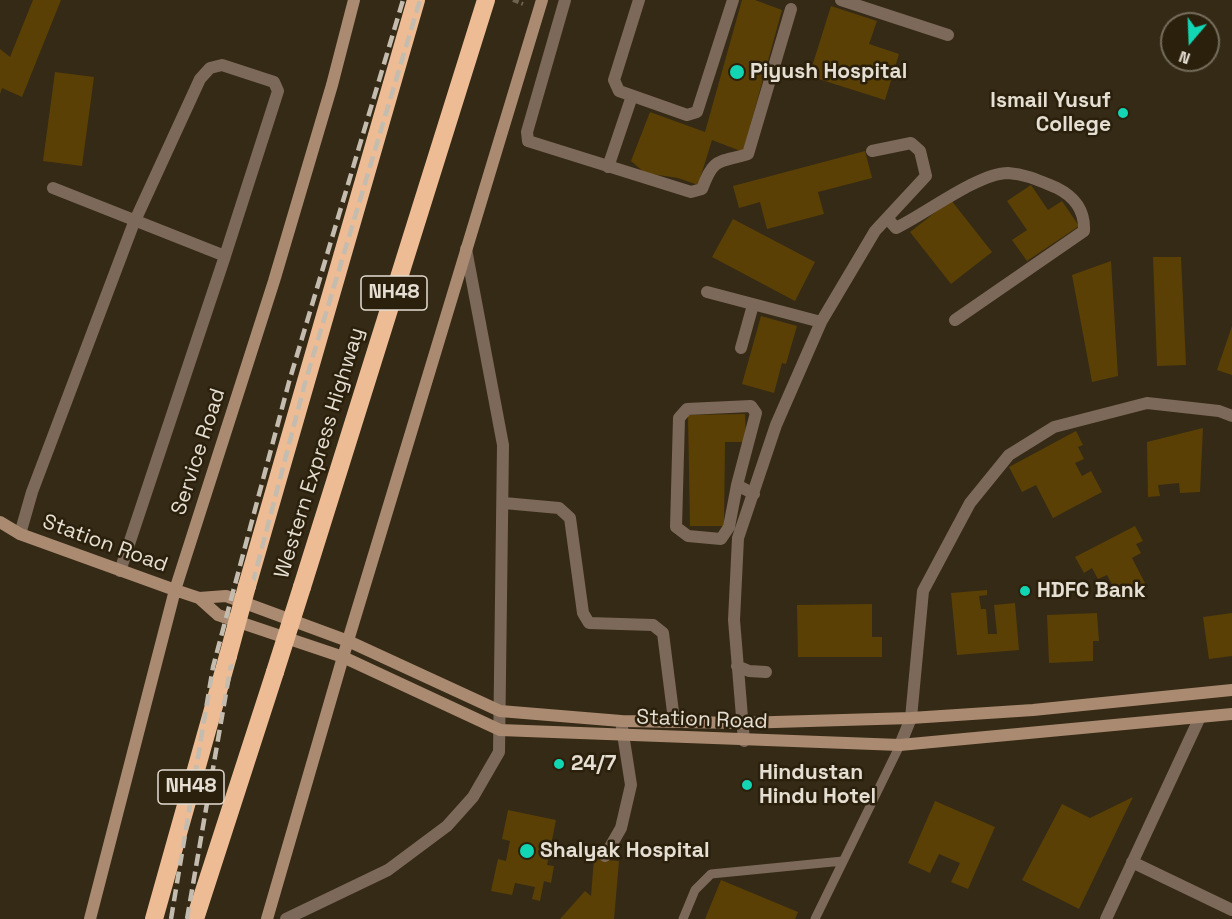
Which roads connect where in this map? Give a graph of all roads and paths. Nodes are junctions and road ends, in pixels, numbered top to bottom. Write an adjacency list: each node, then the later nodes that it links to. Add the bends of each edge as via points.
1 (354, 0): 31 (street, Service Road, via 274,281)
2 (416, 0): 53 (highway, Western Express Highway / NH48, bridge)
3 (486, 0): 55 (highway, Western Express Highway / NH48, bridge)
4 (542, 0): 17 (street)
5 (565, 0): 13 (street, via 527,132 528,141)
6 (639, 0): 11 (street, via 614,80 619,91)
7 (733, 0): 11 (street, via 697,112 687,115)
8 (841, 0): 10 (street)
9 (791, 9): 13 (street, via 748,154 720,160 708,172 702,189 691,192)
10 (948, 35)
11 (632, 96): 13 (street)
12 (872, 151): 15 (street, via 911,143 920,151 925,165 926,176)
13 (608, 166)
14 (53, 188): 16 (street)
15 (887, 218): 21 (street, via 875,231); 22 (street, via 896,228 985,179 1006,173 1030,176 1069,194 1085,217 1084,231)
16 (135, 219): 18 (street); 18 (street, via 200,79 210,68 222,65 274,82 278,92); 29 (street, via 32,492)
17 (466, 249): 27 (street, via 503,445); 33 (street)
18 (225, 256): 30 (street)
19 (707, 292): 20 (street)
20 (753, 305): 21 (street); 23 (street)
21 (821, 321): 26 (street, via 776,425)
22 (955, 321)
23 (741, 348)
24 (1232, 416): 41 (street, via 1147,403 1054,427 1009,455 970,503 923,591)
25 (737, 485): 25 (street, via 729,527 721,538 688,536 676,526 679,418 687,409 751,406 756,413); 26 (street)
26 (754, 494): 35 (street, via 738,538 734,620)
27 (504, 503): 38 (street); 43 (street, via 559,508 570,518 583,613 589,623 653,625 663,633)
28 (0, 522): 29 (street, Station Road)
29 (20, 534): 30 (street, Station Road)
30 (120, 571): 31 (street, Station Road)
31 (175, 590): 32 (street, Station Road); 54 (street, Service Road)
32 (199, 598): 33 (street, Station Road, via 226,596); 34 (street, Station Road, via 218,615)
33 (348, 641): 34 (street); 38 (street, Station Road)
34 (343, 657): 45 (street, Station Road); 56 (street)
35 (737, 666): 36 (street); 44 (street)
36 (766, 672)
37 (1232, 690): 41 (street, Station Road)
38 (500, 711): 42 (street, Station Road); 45 (street)
39 (1232, 714): 40 (street, Station Road)
40 (1200, 717): 48 (street, Station Road); 51 (street)
41 (911, 718): 44 (street, Station Road); 48 (street)
42 (621, 720): 43 (street, Station Road); 46 (street)
43 (674, 720): 44 (street, Station Road)
44 (741, 723): 47 (street)
45 (500, 730): 46 (street, Station Road); 57 (street, via 499,752 473,797 447,826 388,870)
46 (622, 737): 47 (street, Station Road); 49 (street, via 631,784 621,828)
47 (744, 741): 48 (street, Station Road)
48 (900, 745): 50 (lane)
49 (605, 856)
50 (843, 861): 58 (lane, via 711,874 695,890); 59 (lane)
51 (1132, 862): 52 (street); 60 (street)
52 (1232, 910)
53 (153, 915)
54 (90, 919)
55 (195, 919)
56 (267, 919)
57 (286, 919)
58 (683, 919)
59 (815, 919)
60 (1106, 919)

